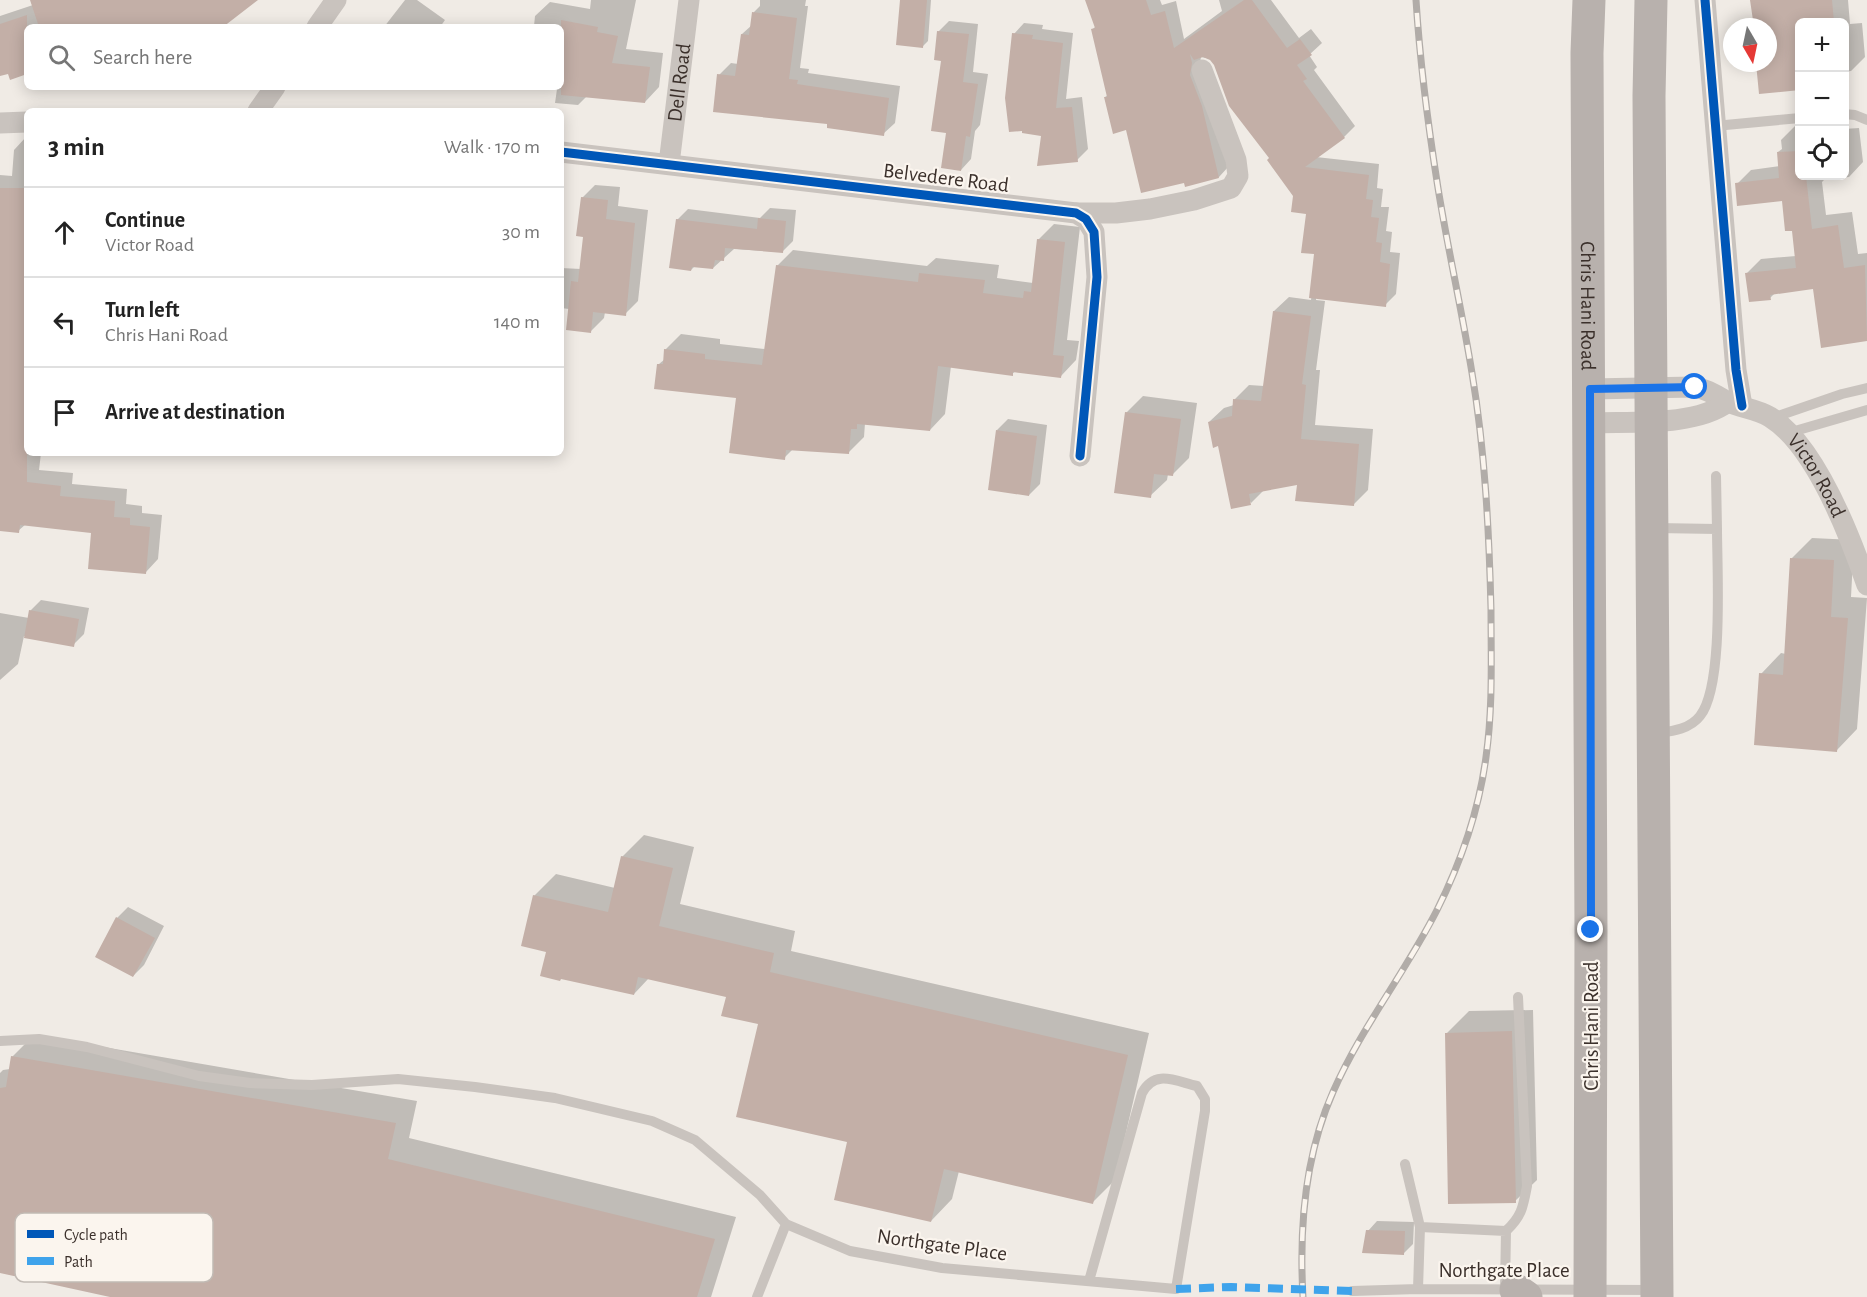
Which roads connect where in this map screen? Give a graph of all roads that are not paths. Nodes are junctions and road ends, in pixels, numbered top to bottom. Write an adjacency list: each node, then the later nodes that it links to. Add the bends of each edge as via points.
1 (336, 0): 6 (street)
2 (689, 0): 17 (street, Dell Road)
3 (1589, 0): 21 (main road, Chris Hani Road)
4 (1651, 0): 19 (main road)
5 (1705, 0): 15 (street)
6 (319, 24)
7 (1202, 70): 18 (street, Belvedere Road, via 1236,160 1238,176 1231,188 1150,209)
8 (273, 90): 9 (street)
9 (260, 108)
10 (1849, 114): 12 (lane)
11 (1795, 118): 15 (lane)
12 (1867, 120)
13 (24, 122): 14 (street)
14 (0, 123)
15 (1715, 126): 22 (street, via 1736,370)
16 (564, 152): 17 (street, Belvedere Road)
17 (669, 164): 18 (street, Belvedere Road)
18 (1076, 213): 27 (street, via 1086,219 1094,232 1097,277)
19 (1652, 387): 21 (street, Victor Road); 22 (street, Victor Road, via 1695,387); 24 (main road)
20 (1867, 388): 26 (lane, via 1842,394)
21 (1590, 389): 25 (main road, Chris Hani Road)
22 (1735, 404): 24 (street, via 1691,418); 26 (street, Victor Road)
23 (1867, 410): 26 (lane)
24 (1652, 420): 25 (street); 29 (main road)
25 (1589, 423): 43 (main road, Chris Hani Road)
26 (1780, 426): 31 (street, Victor Road, via 1810,459 1826,488)
27 (1080, 456)
28 (1716, 476): 30 (lane)
29 (1653, 528): 30 (lane); 32 (main road)
30 (1717, 529): 32 (lane, via 1717,637 1704,710 1691,724)
31 (1867, 585)
32 (1654, 734): 44 (main road)
33 (1518, 997): 38 (lane, via 1527,1186 1522,1210)
34 (0, 1041): 36 (lane, via 39,1039 77,1045 199,1076 250,1083 312,1085 398,1079 555,1098 642,1118 695,1140)
35 (1405, 1164): 37 (lane)
36 (786, 1224): 39 (lane, Northgate Place, via 849,1251 942,1268); 45 (lane)
37 (1420, 1227): 38 (lane); 40 (lane)
38 (1506, 1231): 42 (lane)
39 (1089, 1281): 39 (lane, Northgate Place, via 1176,1289 1205,1099 1197,1086 1159,1078 1151,1080 1142,1093)
40 (1419, 1289): 41 (lane, Northgate Place); 42 (lane, Northgate Place)
41 (1352, 1291)
42 (1516, 1292): 43 (lane, Northgate Place)
43 (1590, 1293): 44 (lane, Northgate Place)
44 (1657, 1294)
45 (757, 1297)

